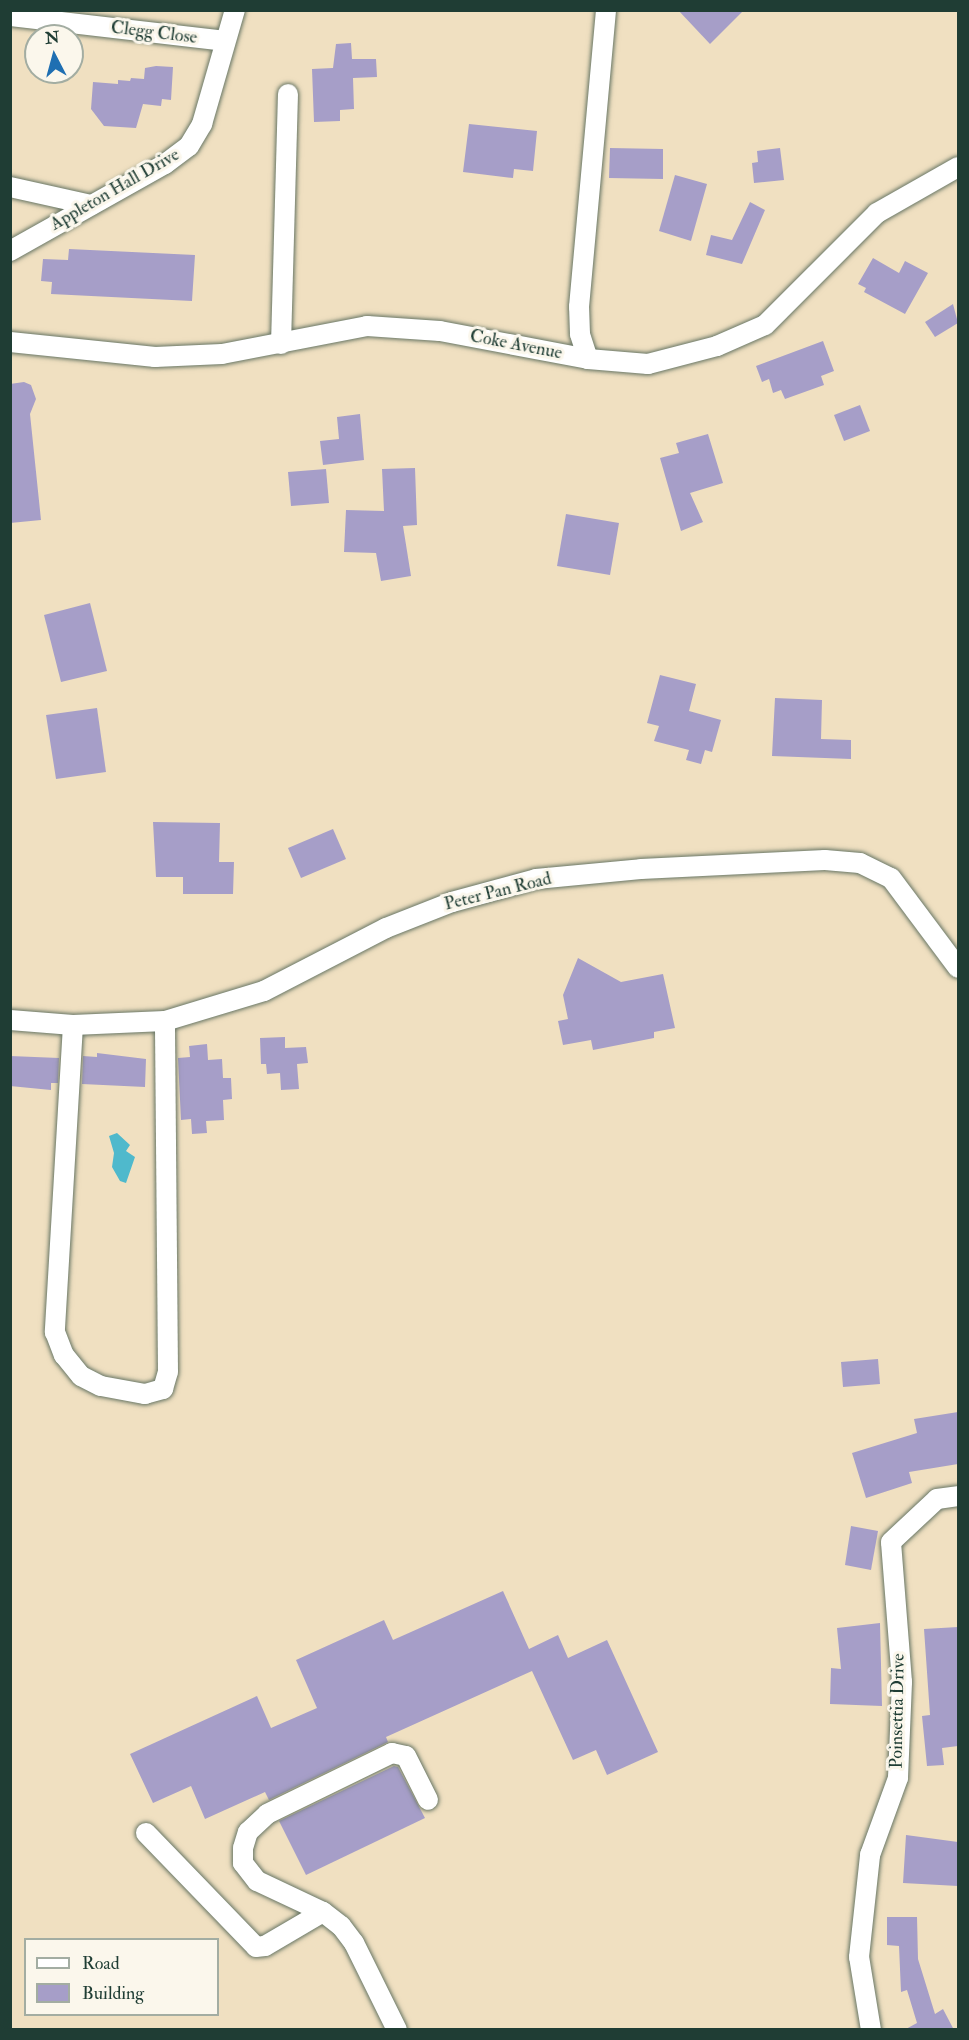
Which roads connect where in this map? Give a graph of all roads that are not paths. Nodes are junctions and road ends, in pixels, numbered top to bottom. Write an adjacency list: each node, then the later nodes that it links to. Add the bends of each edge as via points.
1 (235, 10): 4 (street, Appleton Hall Drive)
2 (606, 10): 12 (street, via 579,308 580,334)
3 (10, 16): 4 (street, Clegg Close)
4 (225, 41): 8 (street, Appleton Hall Drive, via 202,124 189,146 165,164)
5 (288, 94): 11 (street)
6 (958, 167): 12 (street, Coke Avenue, via 877,213 765,326 717,346 648,364)
7 (10, 187): 8 (street)
8 (91, 205): 9 (street, Appleton Hall Drive)
9 (10, 251)
10 (10, 342): 11 (street, Coke Avenue, via 154,357 222,354)
11 (281, 344): 12 (street, Coke Avenue, via 367,326 440,331)
12 (588, 359)
13 (958, 968): 15 (street, Peter Pan Road, via 891,878 860,862 825,860 640,869 536,879 452,902 386,928 264,991)
14 (10, 1020): 16 (street, Peter Pan Road)
15 (165, 1021): 16 (street, Peter Pan Road); 16 (street, via 168,1372 163,1389 145,1394 101,1386 81,1376 64,1355 55,1332)
16 (73, 1025)
17 (958, 1496): 22 (street, Poinsettia Drive, via 937,1499 891,1542 902,1682 897,1778 870,1856 859,1957)
18 (428, 1800): 20 (street, via 406,1756 392,1753 267,1814 248,1832 243,1863 257,1881)
19 (146, 1833): 20 (street, via 256,1947 265,1946)
20 (323, 1912): 21 (street, via 354,1943)
21 (397, 2030)
22 (871, 2030)

